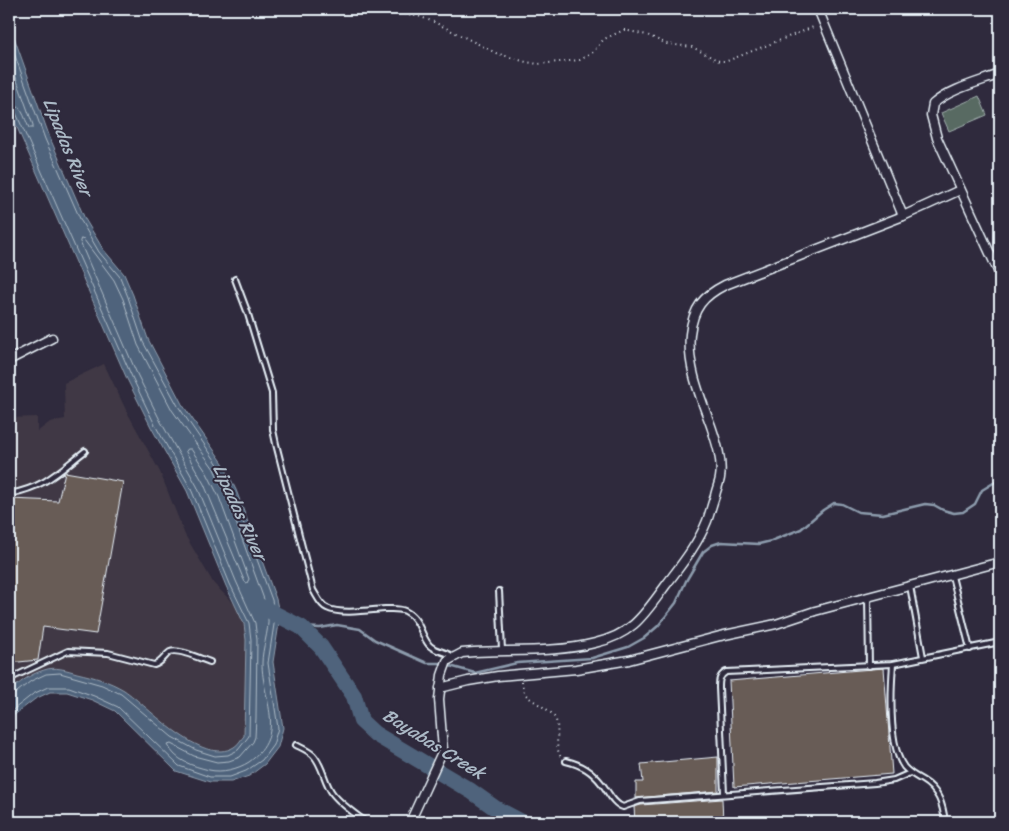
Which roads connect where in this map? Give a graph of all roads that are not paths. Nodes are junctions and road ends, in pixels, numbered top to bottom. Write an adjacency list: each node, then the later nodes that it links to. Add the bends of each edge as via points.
1 (818, 9): 4 (street)
2 (1000, 74): 3 (street, via 950,94 936,101 931,108 933,128)
3 (960, 190): 4 (street); 5 (street)
4 (903, 216): 18 (street, via 726,285 703,299 691,323 690,363 716,441 721,476 706,522 689,552 645,613 617,636 559,649)
5 (1000, 275)
6 (235, 278): 21 (lane, via 272,393 273,430 313,590 328,609 404,610 413,616 430,645)
7 (52, 338): 8 (street)
8 (9, 360)
9 (85, 451): 10 (lane, via 45,482)
10 (9, 494)
11 (1000, 562): 12 (street)
12 (952, 574): 13 (street); 17 (lane)
13 (910, 586): 15 (street); 19 (lane)
14 (499, 591): 18 (lane)
15 (868, 597): 23 (lane); 25 (street, via 776,624 629,660 576,669 522,673)
16 (1000, 642): 17 (lane)
17 (970, 649): 19 (lane)
18 (502, 650): 21 (street, via 474,652)
19 (923, 657): 22 (lane)
20 (210, 662): 24 (lane, via 178,651 169,653 160,664 154,665 108,653 68,651)
21 (448, 662): 25 (street)
22 (893, 664): 23 (lane); 28 (lane, via 894,743 900,760)
23 (869, 666): 29 (lane, via 726,672 721,675)
24 (9, 679)
25 (440, 688): 31 (street, via 442,754)
26 (296, 745): 30 (lane, via 316,759 328,786 340,802)
27 (566, 761): 29 (lane, via 583,766 593,774 615,802 623,807 640,801)
28 (910, 773): 29 (lane, via 875,783); 32 (lane, via 924,780 938,795)
29 (724, 793)
30 (366, 822)
31 (410, 822)
32 (945, 822)

